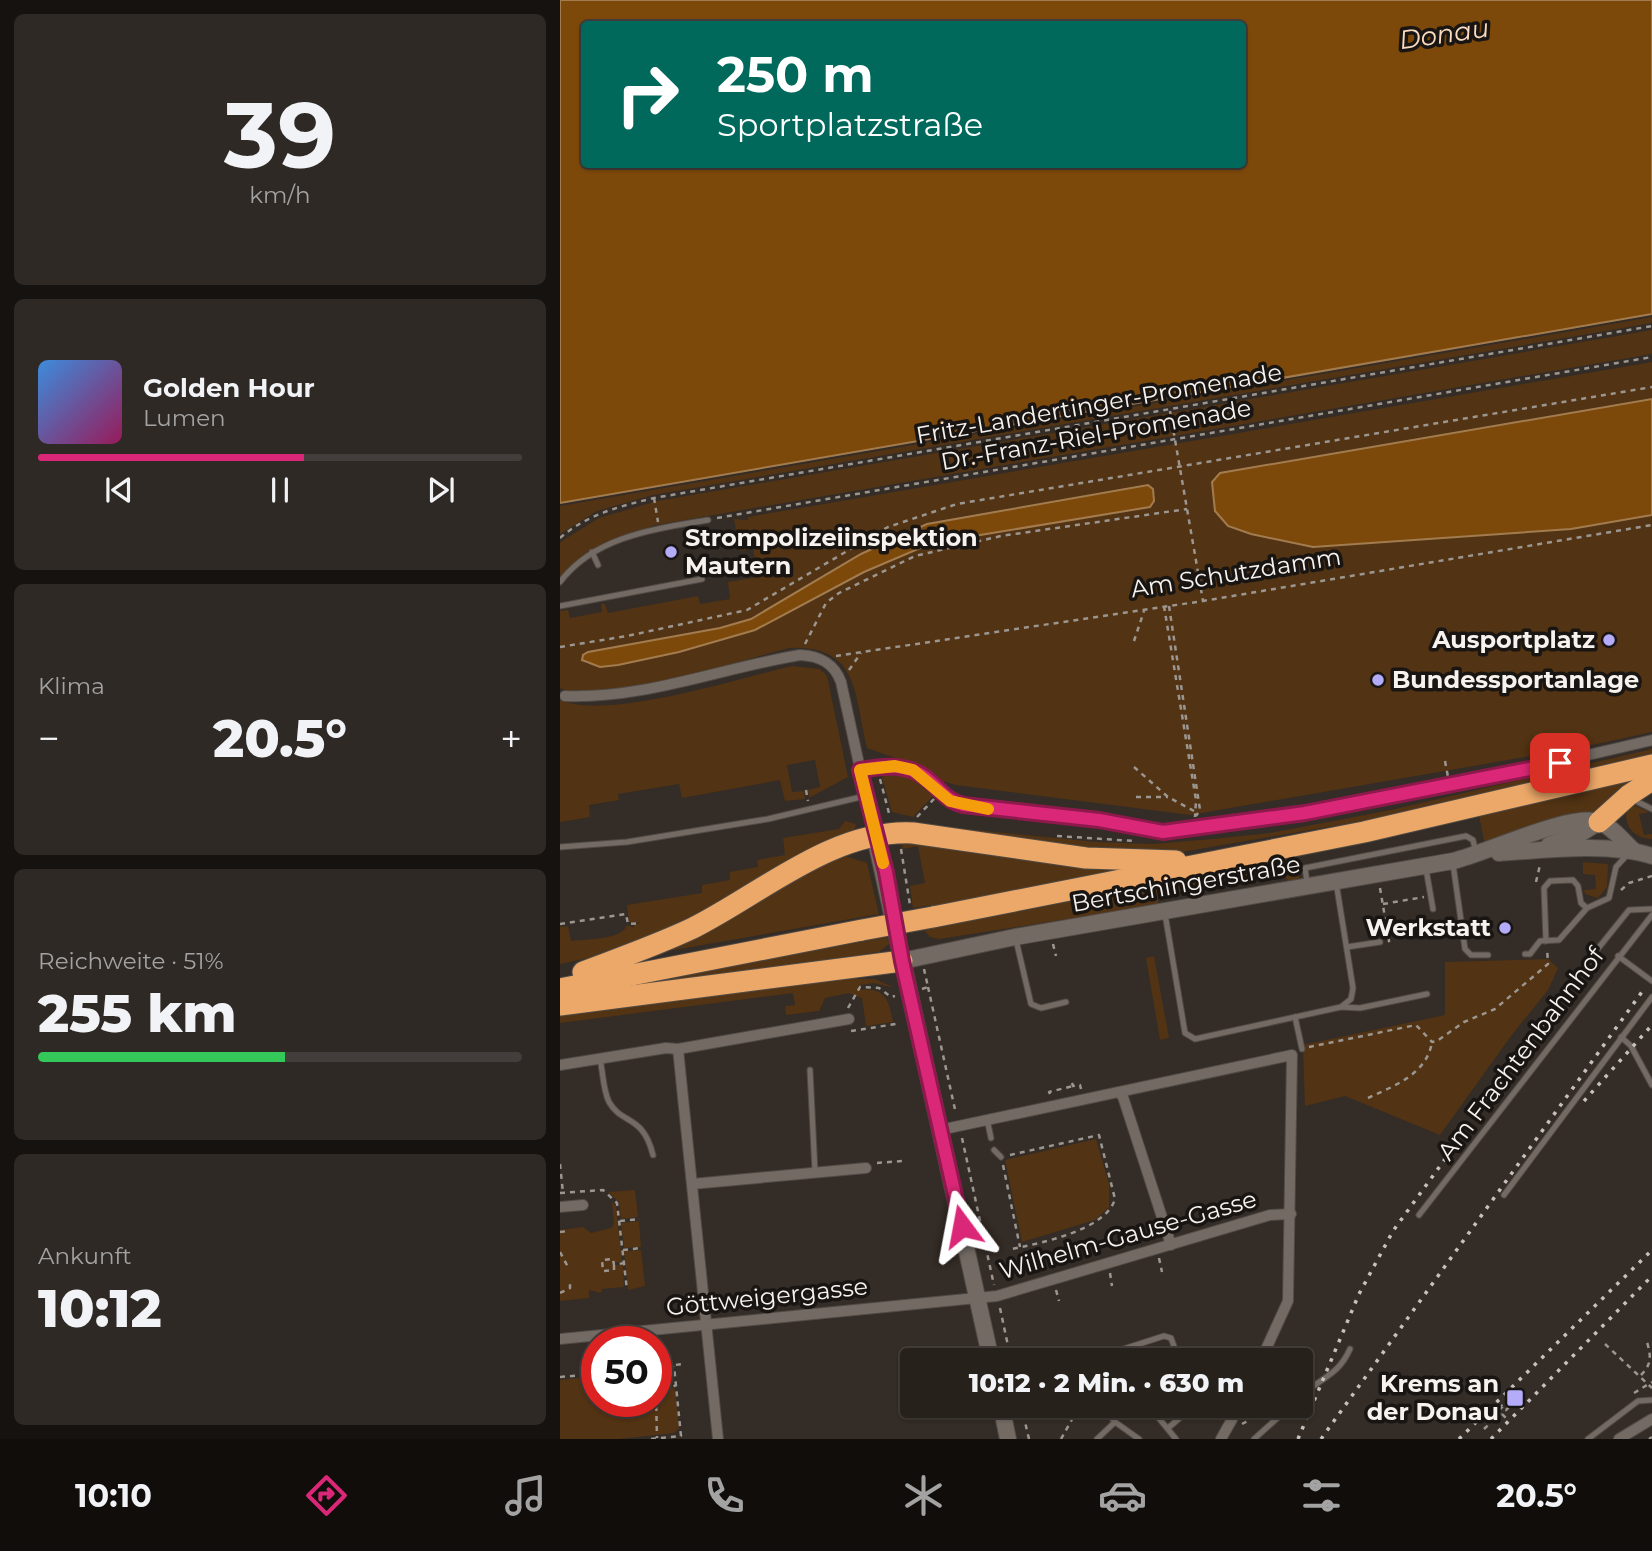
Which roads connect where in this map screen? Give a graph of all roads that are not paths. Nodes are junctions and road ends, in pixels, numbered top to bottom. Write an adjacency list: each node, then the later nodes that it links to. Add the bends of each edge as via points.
1 (708, 520): 2 (lane, via 628,536)
2 (592, 552): 3 (lane); 5 (lane)
3 (598, 565)
4 (702, 579): 7 (lane)
5 (560, 582)
6 (602, 591): 7 (lane)
7 (603, 598): 8 (lane)
8 (560, 606)
9 (562, 695): 12 (street, via 601,698 638,692 800,655 826,661 841,682)
10 (1652, 740): 12 (street, via 1451,787 1163,832 963,805 950,801 913,770 895,766)
11 (1652, 765): 24 (highway)
12 (860, 770): 15 (street)
13 (1652, 780): 14 (highway)
14 (1629, 795): 16 (lane); 17 (highway)
15 (865, 796): 18 (street); 19 (lane, via 768,819 627,842)
16 (1652, 809)
17 (1599, 822): 20 (street, Bertschingerstraße, via 1580,834); 21 (street, Bertschingerstraße); 22 (street, Bertschingerstraße, via 1564,824)
18 (876, 837): 24 (highway, via 913,833 1086,858); 43 (street); 44 (highway, via 834,850 694,927)
19 (560, 847)
20 (1533, 850): 21 (street, Bertschingerstraße); 22 (street, Bertschingerstraße)
21 (1633, 850): 23 (street, Bertschingerstraße); 29 (lane, via 1619,862 1609,898)
22 (1478, 855): 26 (street, Bertschingerstraße); 28 (lane, via 1474,840 1466,836 1305,868)
23 (1652, 856)
24 (1227, 861): 34 (highway, bridge)
25 (1426, 866): 26 (street, Bertschingerstraße); 27 (street, Bertschingerstraße); 30 (lane)
26 (1454, 867): 40 (lane, via 1465,949 1471,955)
27 (1336, 882): 28 (street, Bertschingerstraße); 38 (lane)
28 (1308, 886): 32 (street, Bertschingerstraße)
29 (1587, 908): 36 (lane, via 1559,940); 36 (lane, via 1573,880 1550,881 1544,888)
30 (1433, 909)
31 (1652, 909): 41 (lane, via 1629,910)
32 (1164, 911): 35 (street, Bertschingerstraße); 53 (lane, via 1189,1037)
33 (1652, 915): 42 (lane, Am Frachtenbahnhof)
34 (862, 930): 44 (highway); 47 (highway)
35 (1016, 937): 43 (street, Bertschingerstraße); 50 (lane, via 1031,1004 1041,1008)
36 (1546, 941): 39 (lane)
37 (1380, 942): 38 (lane)
38 (1347, 947): 52 (lane, via 1353,988 1351,999)
39 (1525, 954)
40 (1488, 955)
41 (1592, 956)
42 (1618, 956): 46 (lane); 76 (lane, Am Frachtenbahnhof)
43 (902, 961): 51 (highway); 64 (street)
44 (583, 972): 45 (highway)
45 (560, 975)
46 (1652, 981)
47 (560, 989)
48 (1427, 994): 52 (lane, via 1360,1008)
49 (1652, 997): 55 (lane)
50 (1066, 1002)
51 (560, 1005)
52 (1341, 1007): 53 (lane)
53 (1295, 1017): 57 (lane)
54 (849, 1019): 56 (street)
55 (1621, 1037): 61 (lane); 72 (lane)
56 (678, 1049): 58 (street); 71 (street)
57 (1297, 1052): 62 (street); 75 (street)
58 (600, 1059): 59 (street); 67 (lane, via 610,1102 642,1128)
59 (560, 1065)
60 (810, 1070): 70 (lane)
61 (1652, 1085)
62 (1119, 1092): 63 (street); 77 (street)
63 (987, 1119): 64 (street); 65 (lane)
64 (940, 1130): 78 (street)
65 (991, 1138)
66 (994, 1150): 68 (lane)
67 (653, 1155)
68 (1001, 1157)
69 (866, 1168): 70 (street)
70 (815, 1172): 71 (street)
71 (692, 1184): 79 (street)
72 (1504, 1195)
73 (583, 1205): 74 (street)
74 (560, 1207)
75 (1291, 1214): 77 (street, Wilhelm-Gause-Gasse, via 1270,1214); 84 (street, via 1288,1301)
76 (1419, 1215)
77 (1171, 1245): 78 (street, Wilhelm-Gause-Gasse, via 1024,1289)
78 (978, 1297): 79 (street, Göttweigergasse); 81 (street)
79 (706, 1324): 80 (street, Göttweigergasse); 97 (street)
80 (560, 1339)
81 (989, 1348)
82 (1127, 1348): 83 (lane, via 1164,1336 1171,1338)
83 (1175, 1348)
84 (1266, 1348)
85 (1350, 1349): 86 (lane, via 1342,1366)
86 (1313, 1385)
87 (1652, 1401): 104 (lane, via 1638,1401)
88 (1005, 1418): 98 (street)
89 (1112, 1418): 95 (lane)
90 (1159, 1418): 96 (lane)
91 (1180, 1418): 96 (lane)
92 (1234, 1418): 102 (street)
93 (1277, 1418): 103 (lane)
94 (1652, 1419): 105 (street)
95 (1115, 1422): 99 (lane); 100 (lane)
96 (1168, 1428): 101 (lane)
97 (718, 1439)
98 (1008, 1439)
99 (1097, 1439)
100 (1139, 1439)
101 (1176, 1439)
102 (1221, 1439)
103 (1254, 1439)
104 (1588, 1439)
105 (1619, 1439)

